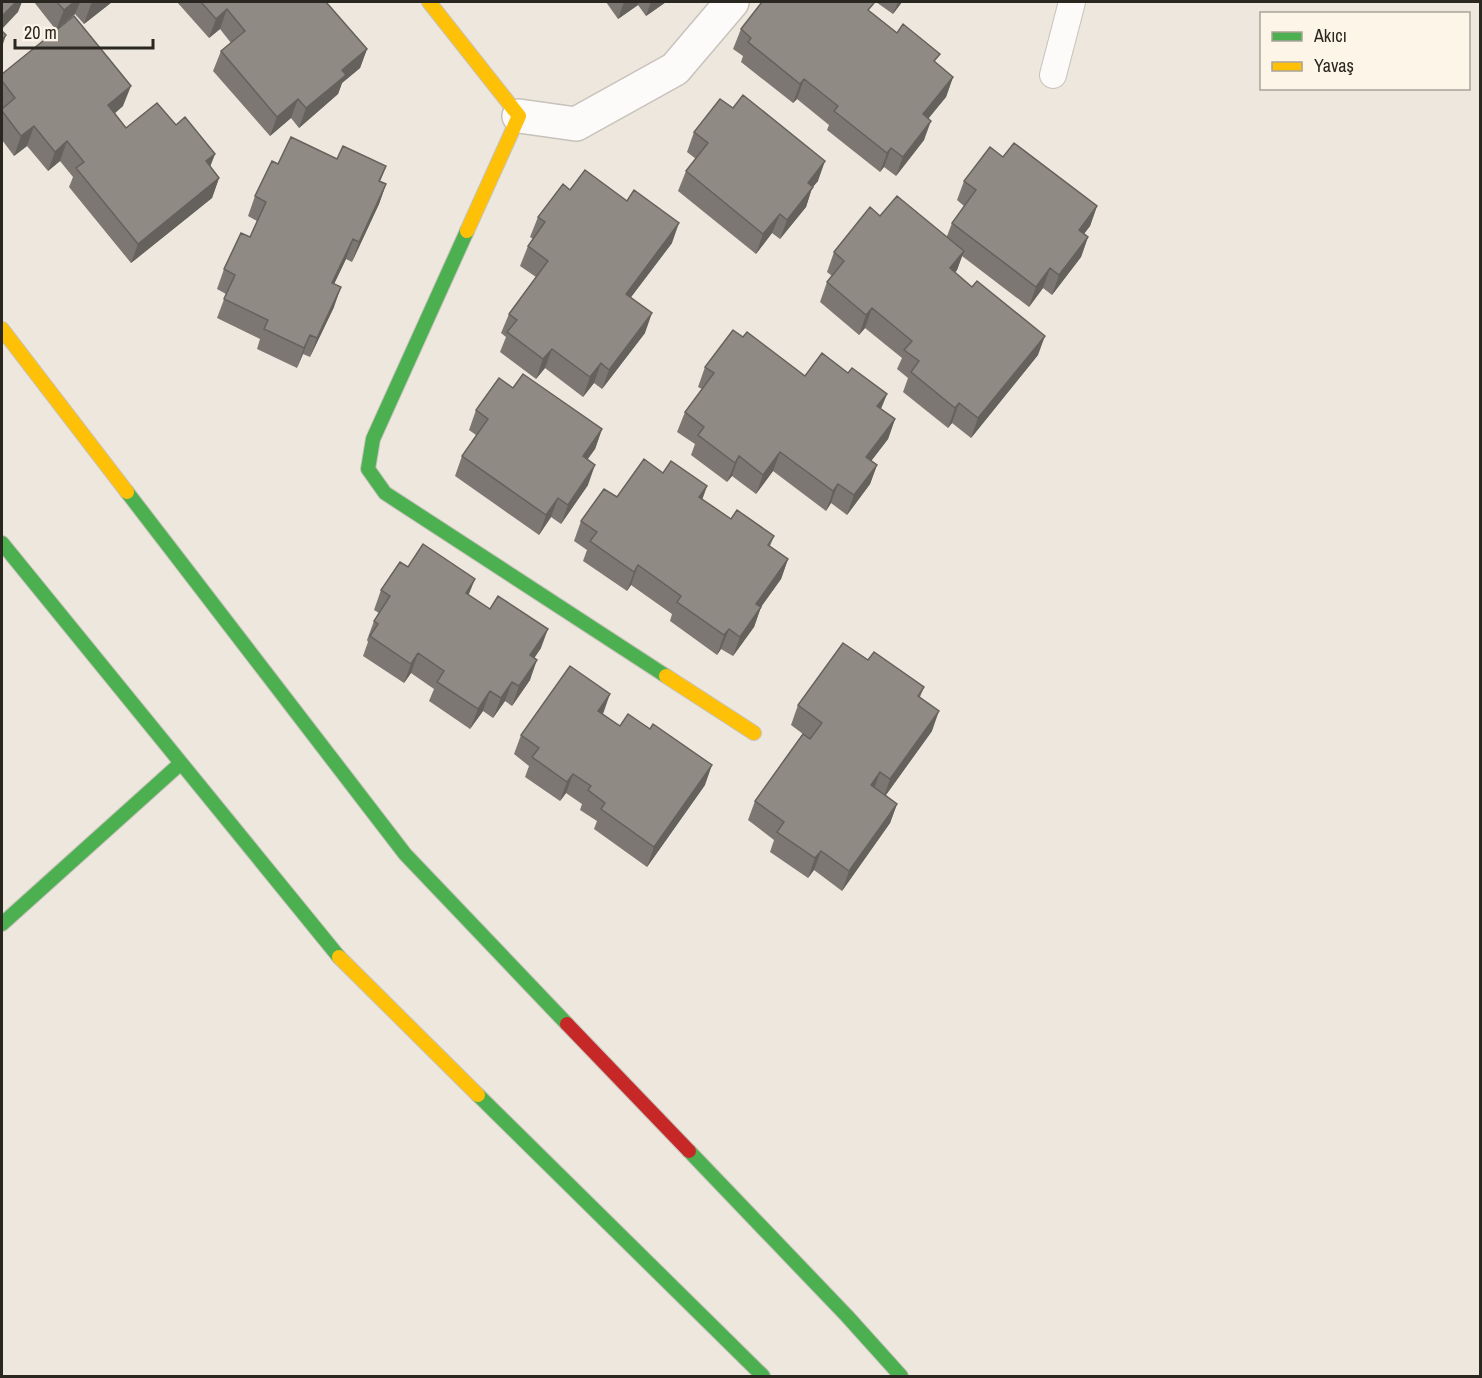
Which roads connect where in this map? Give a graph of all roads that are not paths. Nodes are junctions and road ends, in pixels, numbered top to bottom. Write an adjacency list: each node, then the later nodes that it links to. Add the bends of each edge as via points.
1 (429, 2): 5 (main road)
2 (732, 2): 5 (street, via 675,69 576,124)
3 (1072, 2): 4 (lane)
4 (1053, 75)
5 (519, 116): 8 (main road, via 373,438 368,469 385,493)
6 (2, 329): 12 (main road, via 405,854)
7 (2, 543): 9 (main road)
8 (754, 733)
9 (181, 763): 10 (main road); 11 (main road, via 344,963)
10 (2, 924)
11 (763, 1377)
12 (901, 1377)

